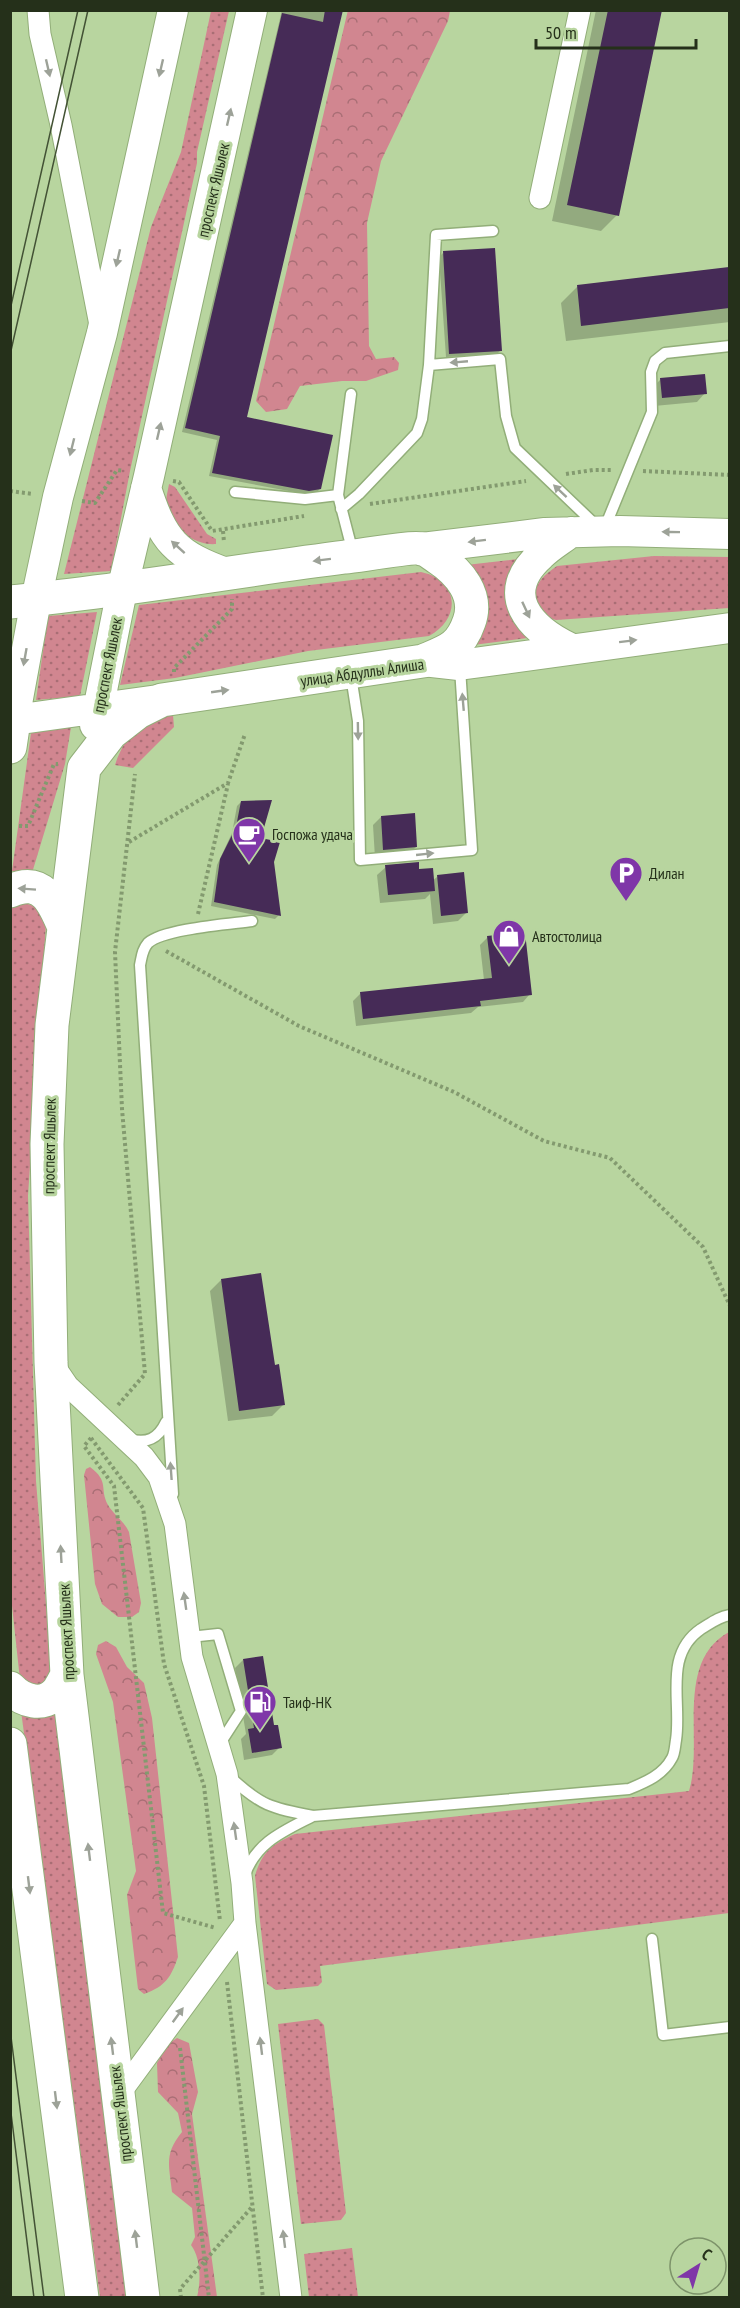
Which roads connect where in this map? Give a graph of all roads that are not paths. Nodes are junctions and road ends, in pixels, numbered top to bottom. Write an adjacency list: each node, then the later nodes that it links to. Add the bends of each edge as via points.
1 (38, 10): 7 (street, one-way to 7)
2 (173, 10): 7 (main road, one-way to 7)
3 (580, 10): 5 (street)
4 (252, 11): 11 (main road, проспект Яшьлек, one-way to 4)
5 (540, 198)
6 (493, 231): 9 (lane, via 436,235)
7 (102, 333): 22 (main road, one-way to 22, via 58,497)
8 (729, 346): 16 (lane, via 666,354 655,361 651,372 652,412)
9 (429, 365): 14 (lane, via 417,434); 16 (lane, one-way to 9, via 515,448 506,416 500,358)
10 (351, 394): 13 (lane)
11 (149, 480): 20 (main road, one-way to 11, via 166,536 156,519); 21 (main road, проспект Яшьлек)
12 (235, 492): 13 (lane, via 305,499)
13 (338, 495): 14 (lane)
14 (341, 509): 19 (lane)
15 (571, 532): 16 (main road); 18 (main road, one-way to 18); 24 (main road, one-way to 24, via 540,556 526,572 520,589 522,607 533,624 550,639)
16 (603, 532): 17 (main road, one-way to 16)
17 (729, 534)
18 (422, 548): 19 (main road); 25 (main road, via 453,568 465,584 472,615 455,648)
19 (354, 556): 20 (main road, one-way to 20)
20 (230, 584): 21 (main road)
21 (122, 590): 22 (main road); 29 (main road, проспект Яшьлек)
22 (23, 601): 30 (main road, one-way to 30)
23 (729, 628): 24 (main road, улица Абдуллы Алиша, one-way to 23)
24 (570, 648): 26 (main road, улица Абдуллы Алиша)
25 (423, 661): 26 (main road, улица Абдуллы Алиша); 27 (main road, улица Абдуллы Алиша)
26 (459, 665): 27 (lane, one-way to 26, via 358,721 360,860 472,849)
27 (351, 673): 28 (main road, улица Абдуллы Алиша, one-way to 27)
28 (168, 689): 29 (main road, улица Абдуллы Алиша); 31 (main road)
29 (99, 709): 30 (main road, улица Абдуллы Алиша, via 66,713); 31 (main road, проспект Яшьлек)
30 (12, 729)
31 (74, 766): 34 (main road, проспект Яшьлек)
32 (10, 891): 34 (main road, one-way to 32, via 53,901 44,891 28,887)
33 (252, 921): 36 (lane, via 195,928 150,941 142,950)
34 (64, 927): 35 (main road, проспект Яшьлек, via 52,1026 47,1144)
35 (51, 1362): 37 (street, via 68,1386); 41 (main road, проспект Яшьлек, one-way to 35)
36 (168, 1419): 37 (lane, via 151,1440 140,1442); 38 (lane, one-way to 36)
37 (123, 1437): 38 (street, via 159,1477)
38 (175, 1524): 40 (street, one-way to 38)
39 (729, 1615): 46 (lane, via 693,1635 678,1661 678,1729 673,1757 655,1778 629,1789)
40 (189, 1637): 44 (street); 44 (lane, via 218,1634 241,1711)
41 (67, 1675): 42 (main road, via 57,1694 46,1700 31,1702); 51 (main road, проспект Яшьлек, one-way to 41)
42 (10, 1688)
43 (10, 1744): 52 (main road, one-way to 52)
44 (219, 1746): 45 (street)
45 (227, 1774): 46 (lane, via 266,1806); 47 (street, one-way to 45)
46 (313, 1816): 47 (lane, via 272,1837 259,1849)
47 (242, 1883): 48 (street)
48 (245, 1923): 51 (street, one-way to 48); 54 (street, one-way to 48)
49 (652, 1939): 50 (lane, via 663,2035)
50 (729, 2027)
51 (118, 2096): 53 (main road, проспект Яшьлек, one-way to 51)
52 (82, 2298)
53 (143, 2298)
54 (291, 2298)

